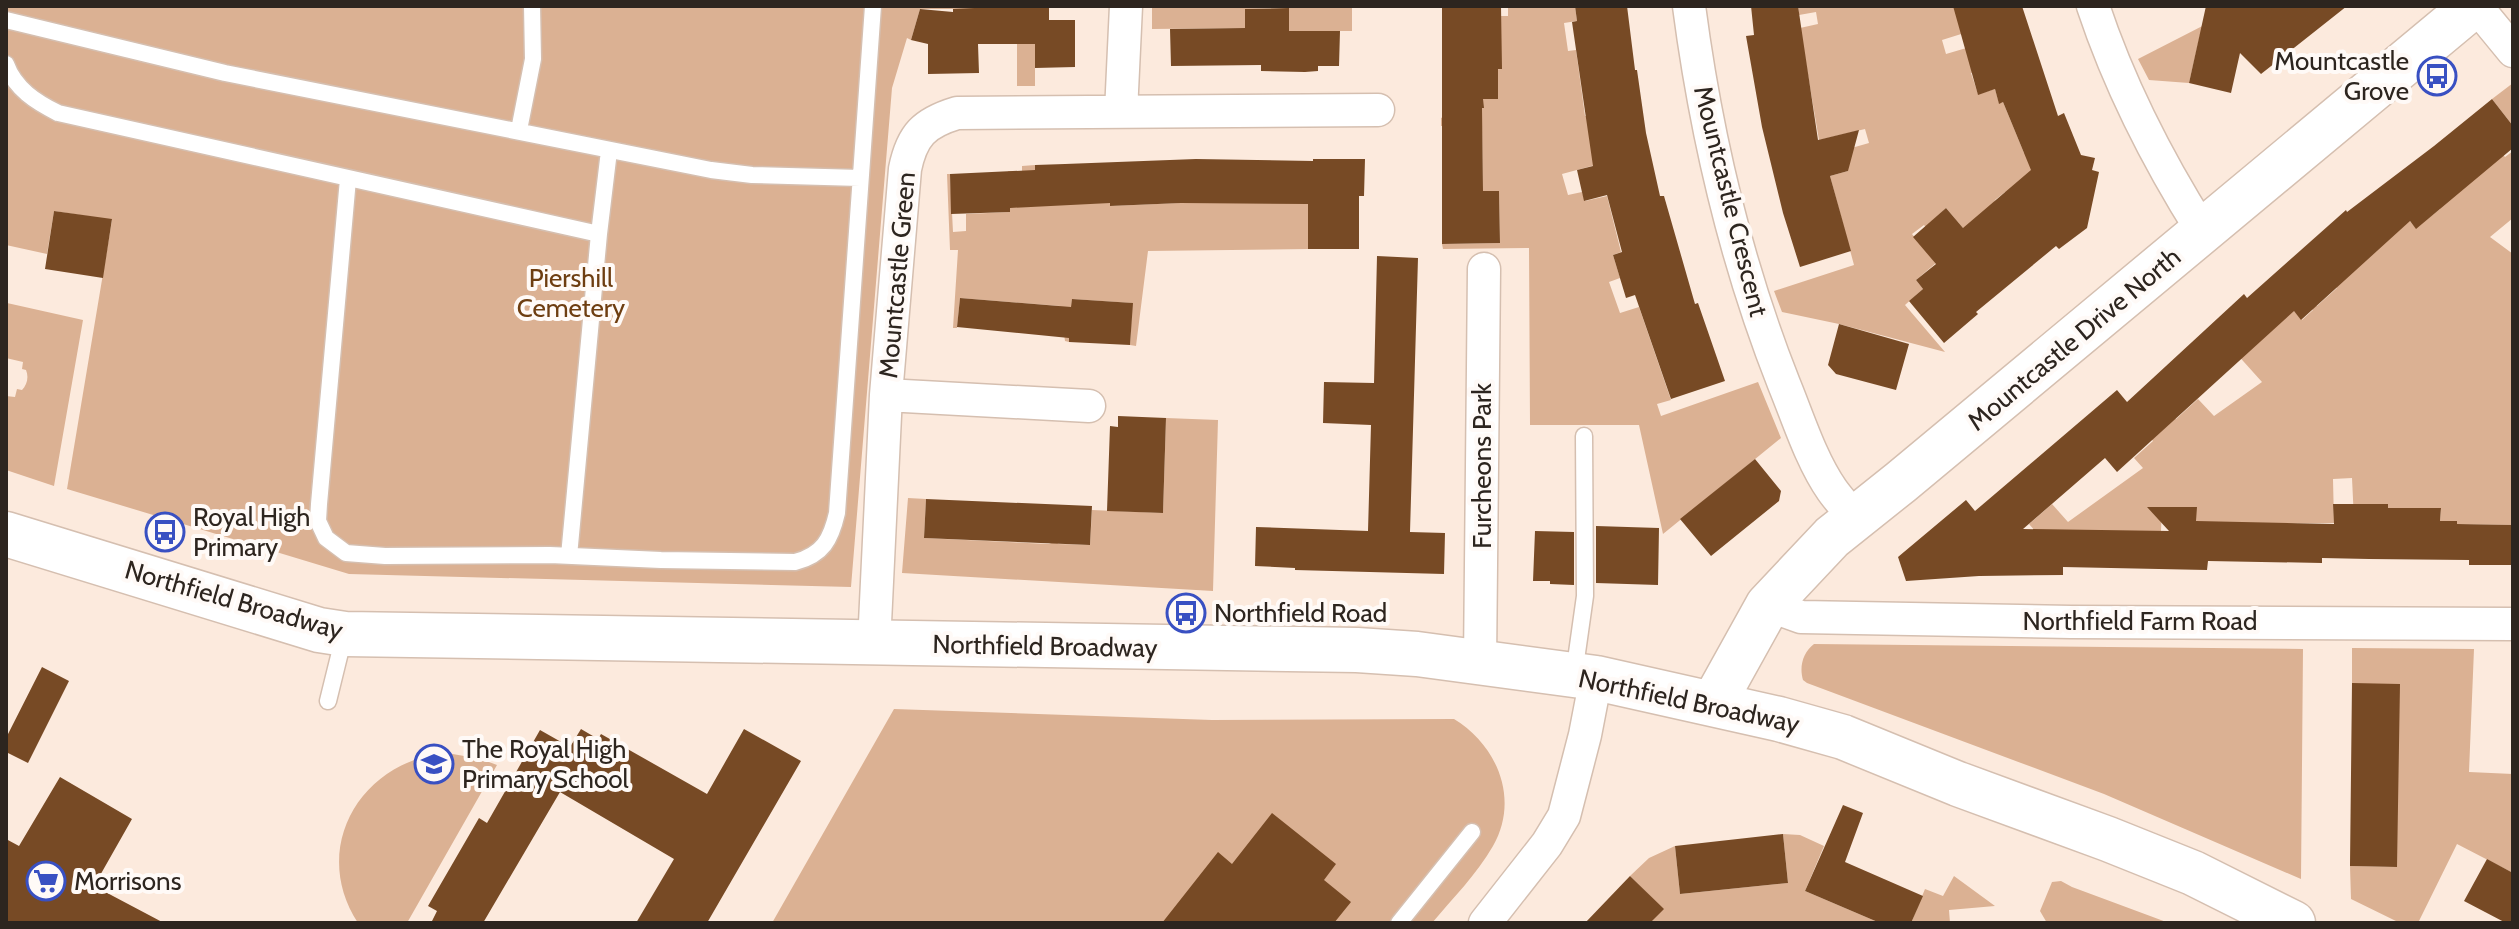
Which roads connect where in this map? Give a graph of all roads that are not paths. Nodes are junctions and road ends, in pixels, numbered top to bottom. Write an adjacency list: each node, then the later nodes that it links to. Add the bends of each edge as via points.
1 (532, 6): 12 (lane, via 533,59)
2 (873, 6): 14 (lane)
3 (1126, 6): 11 (street)
4 (1689, 6): 22 (street, Mountcastle Crescent, via 1710,133 1755,304 1806,438 1831,488)
5 (2093, 6): 16 (street, via 2138,119)
6 (2474, 6): 8 (street); 16 (street, Mountcastle Drive North)
7 (6, 20): 12 (lane, via 225,73)
8 (2513, 51)
9 (6, 64): 15 (lane, via 35,102 58,113)
10 (1378, 110): 11 (street, Mountcastle Green)
11 (1121, 112): 19 (street, Mountcastle Green, via 957,113 939,119 914,139 905,169)
12 (519, 130): 13 (lane)
13 (609, 151): 14 (lane, via 752,175); 17 (lane)
14 (860, 178): 24 (lane, via 837,513 826,544 795,562)
15 (348, 179): 17 (lane); 24 (lane, via 319,504 318,521 326,538 346,553 385,556)
16 (2203, 232): 22 (street, Mountcastle Drive North)
17 (599, 234): 24 (lane)
18 (1484, 269): 29 (street, Furcheons Park)
19 (886, 395): 20 (street); 28 (street, Mountcastle Green)
20 (1089, 406)
21 (1584, 436): 30 (lane)
22 (1855, 519): 25 (street, Mountcastle Drive North)
23 (6, 534): 27 (street, Northfield Broadway)
24 (569, 556)
25 (1768, 605): 26 (street, Northfield Farm Road, via 1801,617); 32 (street, Mountcastle Drive North)
26 (2513, 624)
27 (345, 634): 28 (street, Northfield Broadway); 31 (lane)
28 (874, 644): 29 (street, Northfield Broadway, via 1357,650)
29 (1480, 663): 30 (street, Northfield Broadway)
30 (1585, 677): 32 (street, Northfield Broadway); 35 (street, via 1585,735 1564,816)
31 (328, 701)
32 (1713, 704): 36 (street, Northfield Broadway, via 1843,737 2193,873)
33 (1472, 832): 34 (lane)
34 (1399, 923)
35 (1485, 923)
36 (2293, 923)

